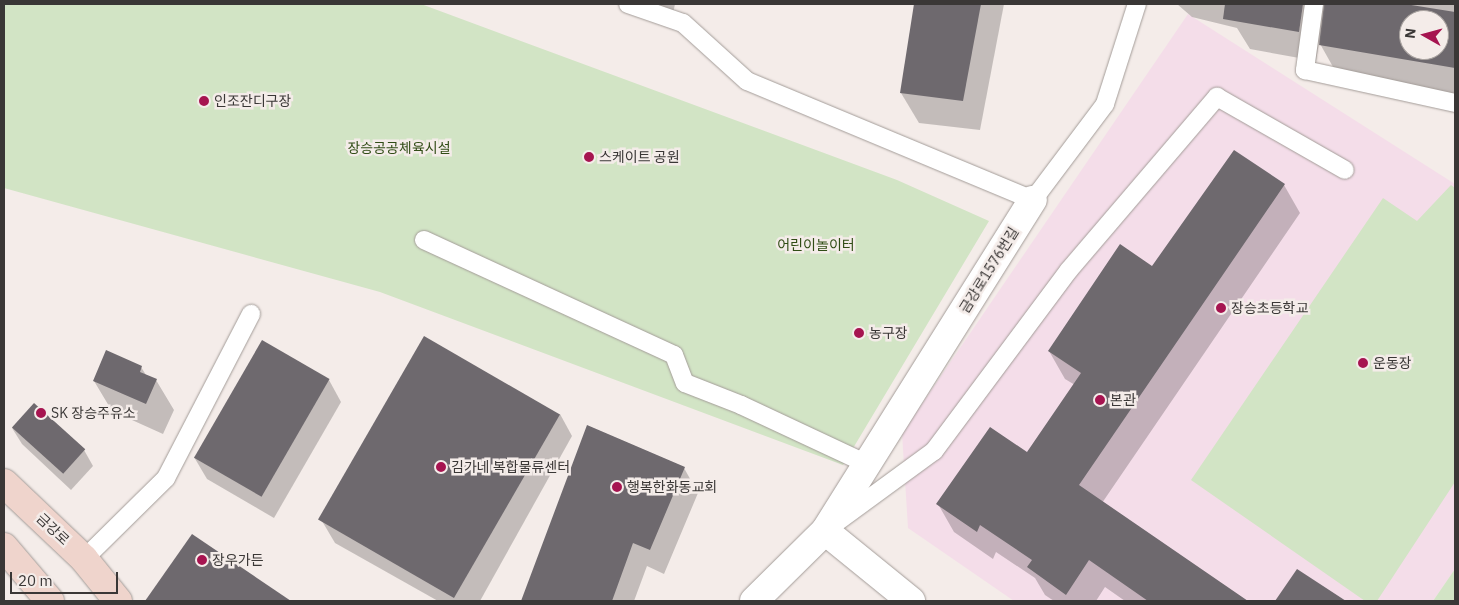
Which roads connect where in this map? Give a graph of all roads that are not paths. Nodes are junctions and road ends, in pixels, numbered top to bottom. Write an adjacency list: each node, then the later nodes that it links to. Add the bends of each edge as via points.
1 (628, 4): 6 (lane, via 683,23 747,81)
2 (1137, 4): 6 (lane, 금강로1576번길, via 1105,104)
3 (1314, 4): 4 (lane, via 1305,70)
4 (1455, 104)
5 (1344, 170): 11 (lane, via 1217,97 1069,270 934,451)
6 (1033, 200): 9 (street, 금강로1576번길)
7 (424, 240): 9 (lane, via 674,355 685,383 741,405)
8 (251, 314): 13 (lane, via 166,478)
9 (867, 464): 11 (street, 금강로1576번길)
10 (4, 482): 13 (main road, 금강로)
11 (825, 531): 16 (street, 금강로1576번길); 17 (street)
12 (4, 547): 14 (main road)
13 (84, 558): 15 (main road, 금강로)
14 (50, 601)
15 (118, 601)
16 (754, 601)
17 (911, 601)

